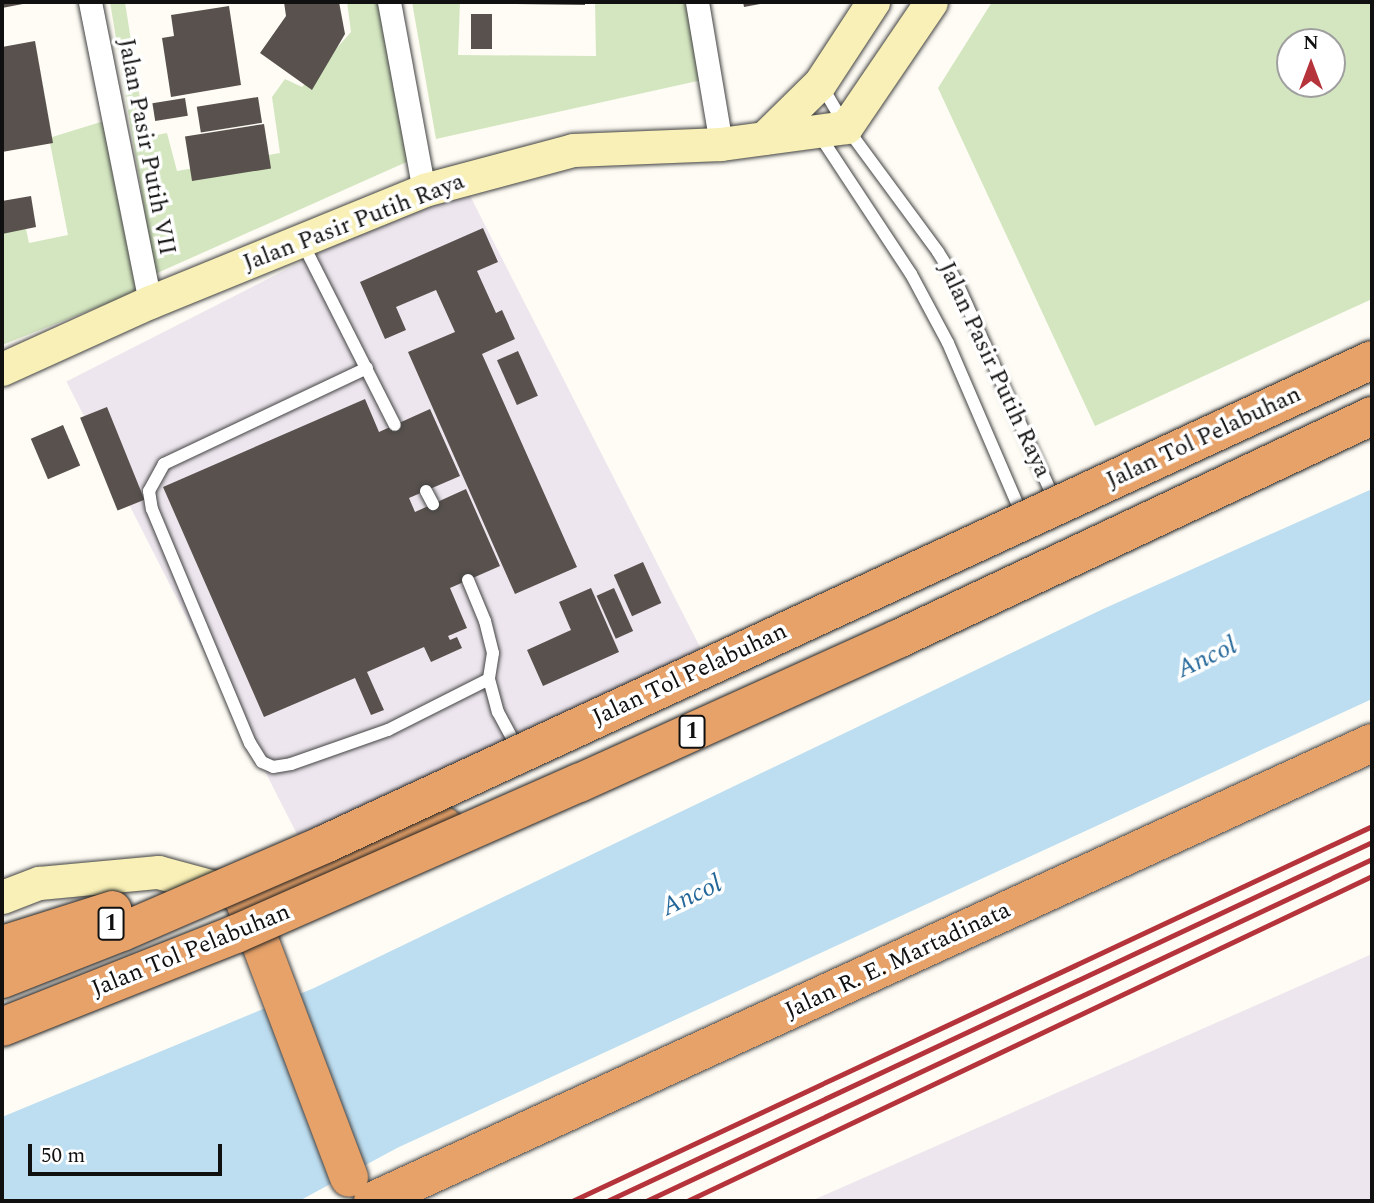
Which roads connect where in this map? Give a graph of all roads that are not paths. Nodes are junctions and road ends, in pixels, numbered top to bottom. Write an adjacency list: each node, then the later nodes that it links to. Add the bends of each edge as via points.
1 (90, 2): 10 (street, Jalan Pasir Putih VII)
2 (389, 2): 8 (street)
3 (697, 2): 7 (street)
4 (873, 2): 6 (street)
5 (931, 2): 6 (street)
6 (816, 113): 7 (street, Jalan Pasir Putih Raya, via 764,138); 20 (lane, via 911,274); 20 (lane, Jalan Pasir Putih Raya, via 938,252 957,284)
7 (721, 144): 8 (street, Jalan Pasir Putih Raya, via 573,150)
8 (424, 190): 9 (street, Jalan Pasir Putih Raya)
9 (302, 242): 10 (street, Jalan Pasir Putih Raya); 12 (lane)
10 (150, 302): 13 (street, Jalan Pasir Putih Raya)
11 (1372, 360): 25 (highway, Jalan Tol Pelabuhan / 1, bridge)
12 (367, 368): 16 (lane); 22 (lane, via 164,464 149,491 152,509 262,762 273,767 291,764 387,730)
13 (2, 369)
14 (1372, 370): 20 (highway)
15 (1372, 416): 32 (highway, Jalan Tol Pelabuhan / 1, bridge, via 579,783 236,934)
16 (395, 425)
17 (1372, 426): 26 (highway, via 866,665 438,829 325,865)
18 (426, 491): 19 (lane)
19 (432, 504)
20 (1045, 522): 24 (highway)
21 (468, 580): 22 (lane, via 493,653)
22 (489, 679): 24 (lane, via 498,712)
23 (1372, 743): 33 (highway, Jalan R. E. Martadinata, via 424,1178)
24 (527, 767): 26 (highway)
25 (325, 844): 29 (highway, bridge); 31 (highway, Jalan Tol Pelabuhan / 1, bridge)
26 (288, 871): 27 (highway)
27 (232, 892): 28 (street, via 158,872 39,883); 30 (highway, 1, via 176,901); 33 (highway, Jalan R. E. Martadinata, via 262,951)
28 (2, 897)
29 (2, 945)
30 (2, 962)
31 (2, 979)
32 (2, 1027)
33 (350, 1189)

